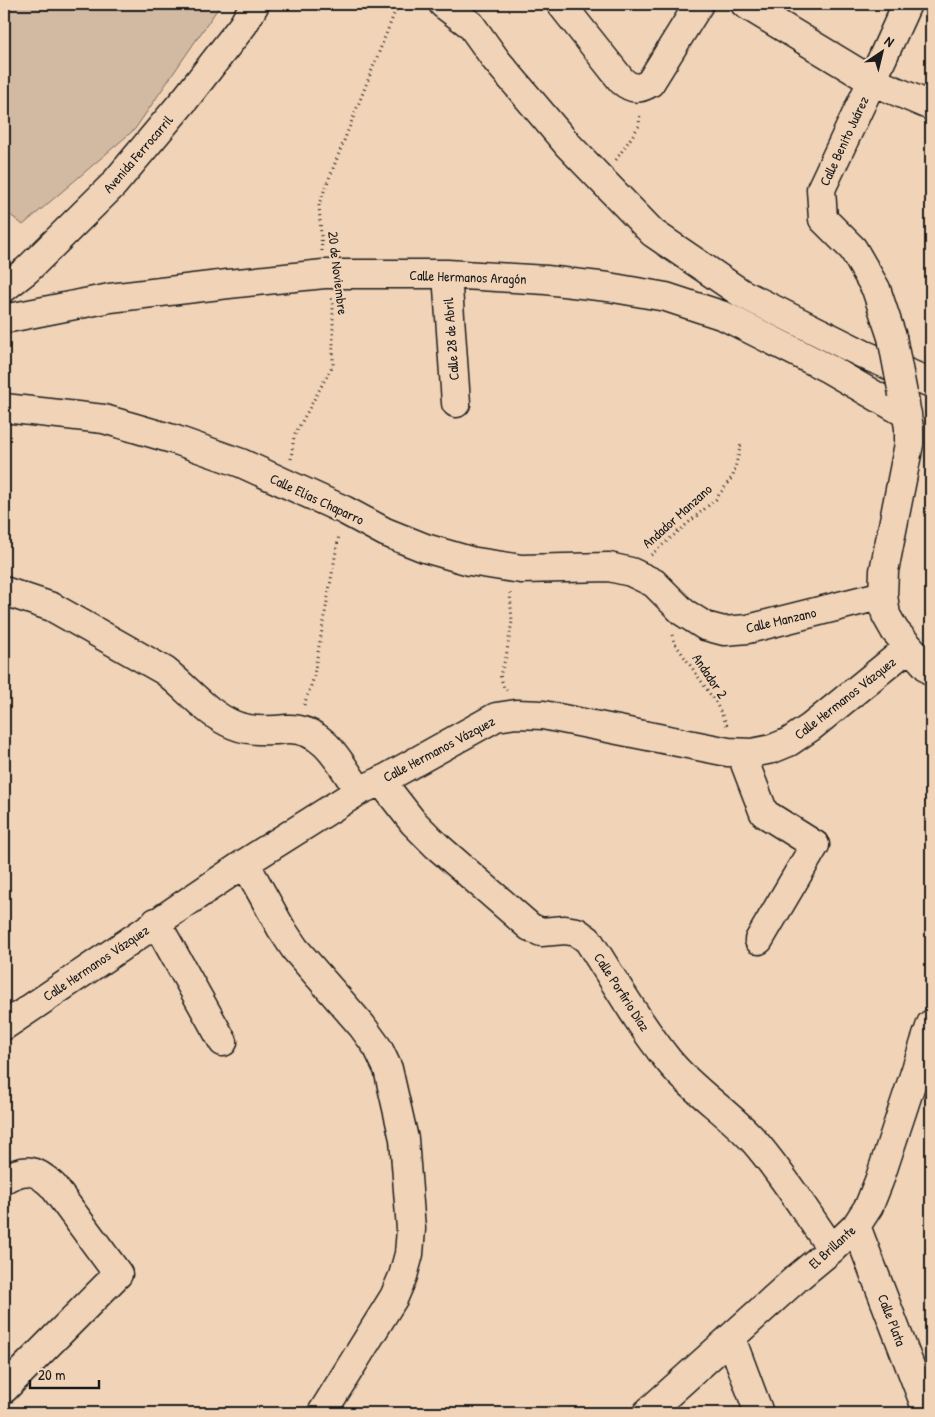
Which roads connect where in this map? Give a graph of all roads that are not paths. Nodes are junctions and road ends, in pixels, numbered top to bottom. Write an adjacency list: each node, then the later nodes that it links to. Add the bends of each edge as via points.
1 (255, 4): 10 (street, Avenida Ferrocarril, via 243,25 192,91 113,185 27,270)
2 (443, 4): 12 (street, via 471,25 496,60 568,145 653,234 742,293 865,355)
3 (561, 4): 4 (street, via 622,81 630,87 641,88 650,83)
4 (699, 4)
5 (745, 4): 7 (street)
6 (908, 4): 7 (street, Calle Benito Juárez)
7 (872, 80): 8 (street); 14 (street, Calle Benito Juárez, bridge, via 821,189 823,219 853,249 876,289 892,337)
8 (931, 106)
9 (447, 274): 11 (street, Calle Hermanos Aragón, via 324,274 110,298); 13 (street, Calle 28 de Abril); 14 (street, Calle Hermanos Aragón, via 546,280 666,297 724,316)
10 (4, 288)
11 (4, 319)
12 (931, 383)
13 (456, 403)
14 (905, 404): 18 (street, Calle Benito Juárez, via 909,444)
15 (4, 408): 16 (street, Calle Elías Chaparro, via 104,419 176,440 241,463 385,532 470,561 521,569 610,567)
16 (631, 572): 18 (street, Calle Manzano, via 654,583 683,612 705,626 724,631 748,629)
17 (4, 591): 22 (street, Calle Porfirio Díaz, via 52,607 165,671 219,718 236,726 312,733)
18 (882, 595): 19 (street, Calle Benito Juárez, via 886,615)
19 (908, 648): 20 (street, Calle Benito Juárez); 21 (street, Calle Hermanos Vázquez, via 789,742 772,749)
20 (931, 672)
21 (741, 752): 22 (street, Calle Hermanos Vázquez, via 543,715 516,714 496,718); 25 (street, via 764,813 814,845)
22 (370, 786): 23 (street, Calle Hermanos Vázquez); 31 (street, Calle Porfirio Díaz, via 530,927 541,932 577,932 588,940 670,1063 755,1143)
23 (245, 863): 24 (street, Calle Hermanos Vázquez); 34 (street, via 295,949 378,1048 388,1069 404,1139 411,1229 403,1276 394,1297)
24 (156, 922): 27 (street, Calle Hermanos Vázquez); 28 (street)
25 (759, 940)
26 (931, 1024): 30 (street, El Brillante, via 879,1181)
27 (4, 1026)
28 (224, 1042)
29 (4, 1179): 33 (street, via 18,1171 42,1175 118,1274)
30 (856, 1226): 31 (street, El Brillante); 37 (street, Calle Plata)
31 (832, 1250): 32 (street, El Brillante)
32 (731, 1338): 35 (street, El Brillante); 36 (street)
33 (4, 1389)
34 (322, 1413)
35 (647, 1413)
36 (758, 1413)
37 (928, 1413)

